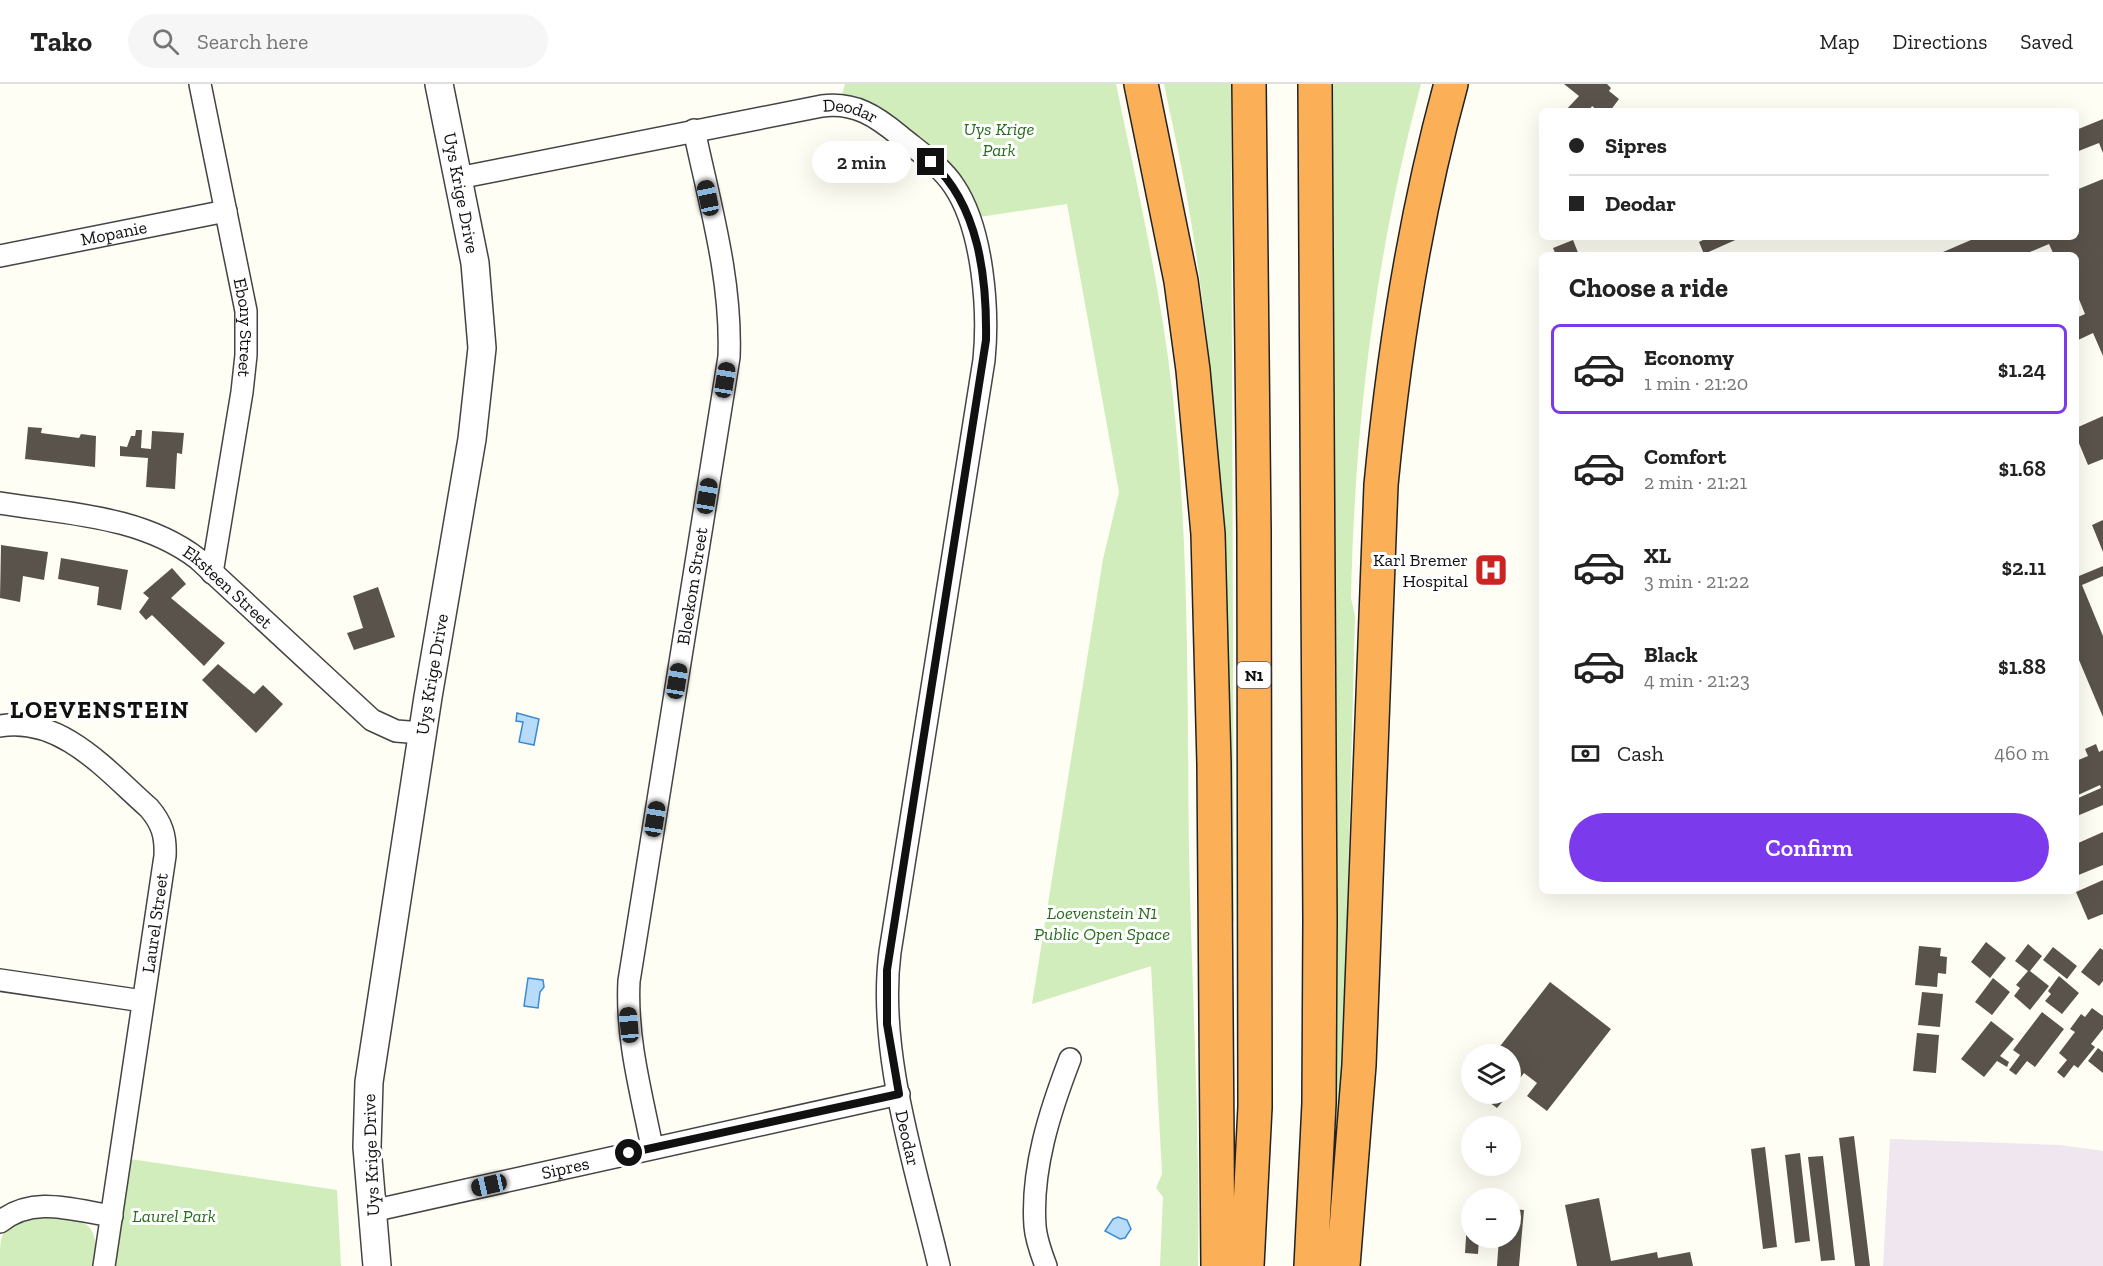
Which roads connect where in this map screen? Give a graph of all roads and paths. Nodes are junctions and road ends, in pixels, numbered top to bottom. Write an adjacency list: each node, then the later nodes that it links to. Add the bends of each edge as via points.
1 (200, 84): 9 (street, Ebony Street)
2 (439, 84): 8 (street, Uys Krige Drive)
3 (1141, 84): 27 (highway, via 1181,281 1208,534)
4 (1249, 84): 28 (highway, N1, via 1255,1107)
5 (1315, 84): 29 (highway, via 1320,943 1319,1103)
6 (1451, 84): 30 (highway, via 1412,252 1388,416 1359,1065)
7 (694, 130): 8 (street, Deodar); 18 (street, Deodar, via 822,106 840,104 857,108 878,118 943,172 965,205 972,226 986,312 984,360 887,970 887,1024); 19 (street, Bloekom Street, via 723,266 729,357 629,981 630,1041)
8 (458, 178): 14 (street, Uys Krige Drive, via 479,292 482,348 472,439)
9 (226, 211): 10 (street, Mopanie); 12 (street, Ebony Street, via 246,311 246,355)
10 (0, 256)
11 (0, 503): 12 (street, Eksteen Street, via 149,530 183,548)
12 (212, 573): 14 (street, Eksteen Street, via 372,720 396,731)
13 (0, 726): 16 (street, Laurel Street, via 23,725 70,740 158,819 165,837 165,856)
14 (422, 734): 20 (street, Uys Krige Drive, via 369,1082 367,1134)
15 (0, 980): 16 (street)
16 (143, 1001): 21 (street, Laurel Street)
17 (1070, 1059): 26 (street, via 1047,1123 1039,1168 1035,1226)
18 (899, 1094): 19 (street, Sipres); 25 (street, Deodar)
19 (652, 1147): 20 (street, Sipres)
20 (372, 1211): 24 (street, Uys Krige Drive)
21 (112, 1216): 22 (street, via 42,1205 18,1210); 23 (street, Laurel Street)
22 (0, 1222)
23 (104, 1266)
24 (377, 1266)
25 (939, 1266)
26 (1046, 1266)
27 (1218, 1266)
28 (1247, 1266)
29 (1311, 1266)
30 (1343, 1266)

